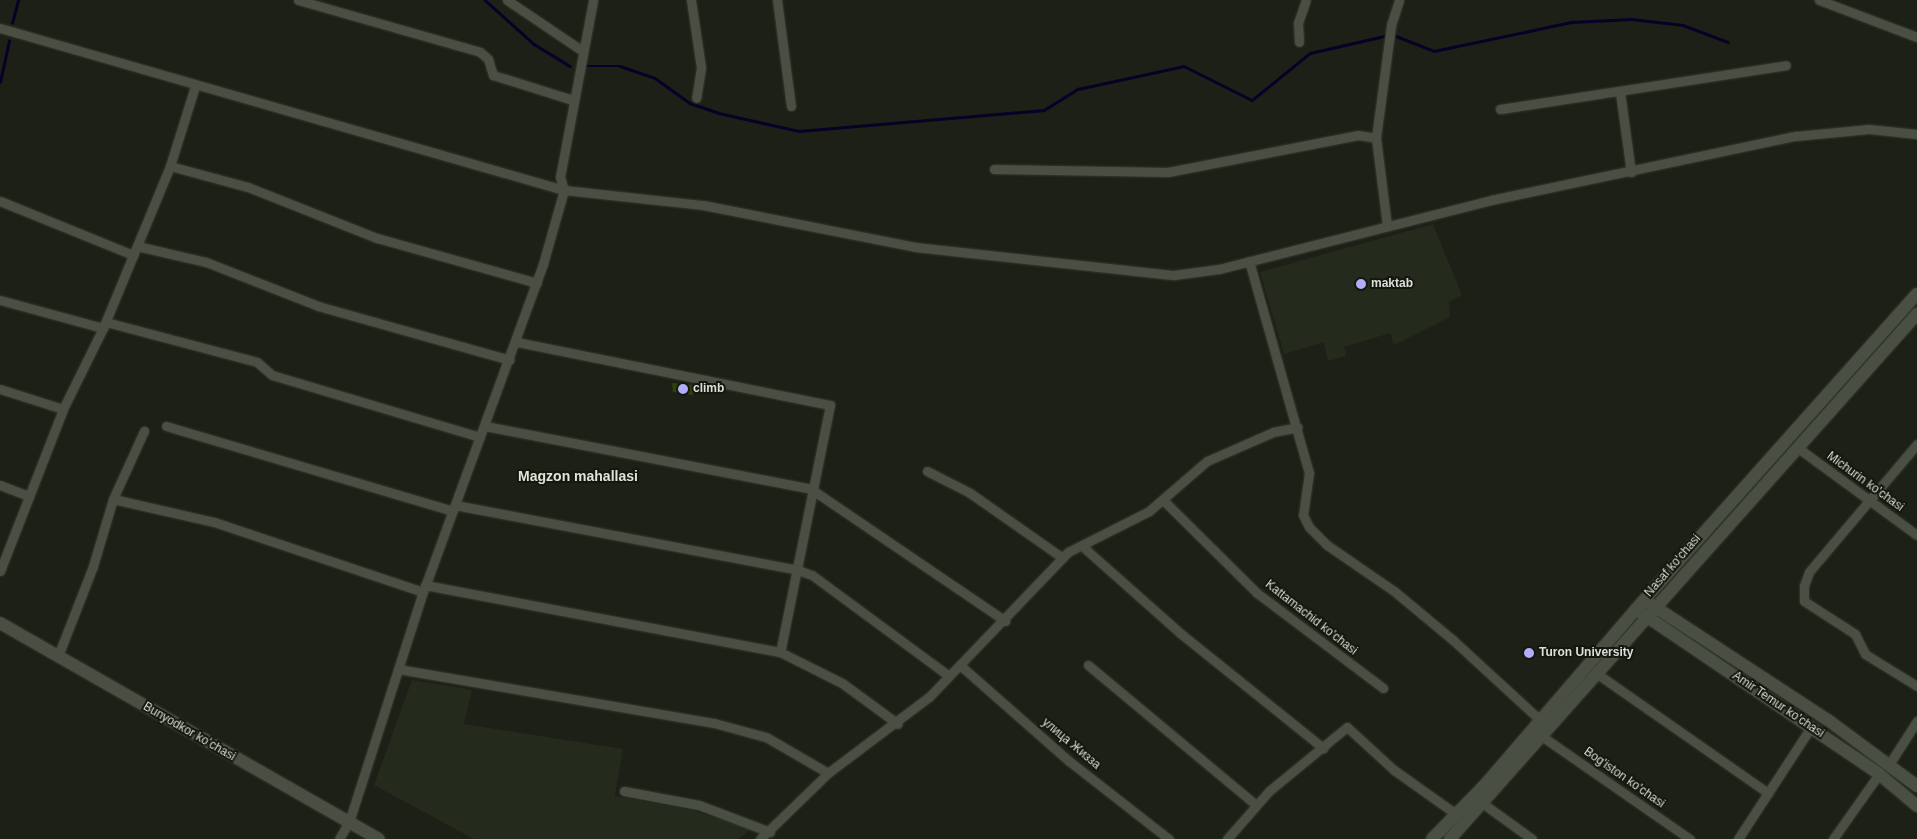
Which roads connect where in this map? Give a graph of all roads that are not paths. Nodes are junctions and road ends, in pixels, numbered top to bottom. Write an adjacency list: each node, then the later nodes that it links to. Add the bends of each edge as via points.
1 (298, 0): 17 (street, via 480,52 488,59 493,75)
2 (507, 0): 12 (street)
3 (593, 0): 12 (street)
4 (691, 0): 16 (street, via 701,68)
5 (777, 0): 18 (street)
6 (1306, 0): 11 (street, via 1298,24)
7 (1399, 0): 21 (street, via 1391,25)
8 (1819, 0): 10 (street)
9 (0, 28): 14 (street)
10 (1917, 37)
11 (1299, 42)
12 (581, 50): 17 (street)
13 (1786, 65): 15 (street)
14 (195, 86): 22 (street); 25 (street)
15 (1620, 92): 19 (street); 24 (street)
16 (696, 98)
17 (573, 100): 25 (street, via 560,177)
18 (791, 106)
19 (1500, 109)
20 (1917, 134): 24 (street, via 1869,129 1796,136)
21 (1376, 138): 23 (street, via 1358,135 1168,172); 27 (street)
22 (170, 166): 28 (street); 30 (street, via 248,187 377,238)
23 (994, 169)
24 (1631, 172): 27 (street)
25 (564, 190): 29 (street, via 703,205 915,247 1101,269 1174,275); 30 (street)
26 (0, 200): 28 (street)
27 (1386, 226): 29 (street)
28 (135, 250): 34 (street); 36 (street, via 206,262 318,306)
29 (1249, 261): 41 (street)
30 (537, 283): 35 (street)
31 (1917, 294): 60 (main road, Nasaf ko‘chasi)
32 (0, 300): 34 (street)
33 (1917, 314): 45 (main road, Nasaf ko‘chasi)
34 (105, 325): 38 (street); 43 (street, via 256,362 272,375)
35 (517, 342): 36 (street); 48 (street, via 830,405)
36 (510, 360): 40 (street)
37 (0, 389): 38 (street)
38 (63, 409): 49 (street)
39 (166, 426): 53 (street)
40 (484, 426): 43 (street); 48 (street)
41 (1298, 426): 51 (street, via 1273,432 1207,461); 74 (street, via 1309,473 1303,515 1309,527 1327,545 1394,591 1453,640)
42 (144, 431): 50 (street)
43 (480, 437): 53 (street)
44 (1917, 444): 52 (street)
45 (1798, 448): 52 (street, Michurin ko'chasi); 61 (main road, Nasaf ko‘chasi)
46 (927, 470): 56 (street, via 970,493)
47 (0, 485): 49 (street)
48 (811, 489): 57 (street); 62 (street)
49 (29, 496): 58 (street)
50 (112, 499): 59 (street, via 214,522); 65 (street, via 93,566)
51 (1163, 500): 55 (street); 72 (street, Kattamachid ko'chasi, via 1257,593)
52 (1867, 500): 54 (street, Michurin ko'chasi); 71 (street, via 1809,572 1804,600 1855,634 1865,654)
53 (454, 508): 57 (street); 59 (street)
54 (1917, 535)
55 (1082, 546): 56 (street); 78 (street, via 1180,634)
56 (1063, 558): 62 (street)
57 (798, 570): 64 (street); 70 (street, via 812,575)
58 (0, 571)
59 (424, 589): 64 (street); 68 (street)
60 (1640, 604): 61 (main road, Amir Temur ko'chasi); 74 (main road, Nasaf ko‘chasi)
61 (1650, 612): 69 (main road, Nasaf ko‘chasi); 76 (main road, Amir Temur ko'chasi); 79 (main road, Amir Temur ko'chasi)
62 (1005, 621): 66 (street)
63 (0, 623): 65 (main road, Bunyodkor koʻchasi)
64 (780, 652): 75 (street, via 842,683)
65 (58, 656): 89 (main road, Bunyodkor koʻchasi)
66 (960, 665): 70 (street); 94 (street, улица Жизза, via 1069,761)
67 (1088, 665): 85 (street)
68 (398, 669): 80 (street, via 714,723 766,737); 89 (street)
69 (1596, 673): 77 (main road, Nasaf ko‘chasi); 84 (street)
70 (949, 676): 75 (street)
71 (1917, 686)
72 (1383, 688)
73 (1917, 720): 79 (street)
74 (1541, 721): 88 (main road, Nasaf ko‘chasi)
75 (898, 724): 80 (street)
76 (1811, 727): 81 (main road, Amir Temur ko'chasi); 84 (street)
77 (1543, 737): 86 (main road, Nasaf ko‘chasi); 99 (street, Bog'iston ko'chasi)
78 (1323, 748): 85 (street); 88 (street, via 1347,727 1394,770)
79 (1890, 763): 82 (main road, Amir Temur ko'chasi)
80 (828, 773): 90 (street)
81 (1879, 774): 87 (main road, Amir Temur ko'chasi); 101 (street)
82 (1917, 786)
83 (624, 790): 90 (street, via 700,805)
84 (1768, 792): 100 (street)
85 (1255, 804): 95 (street)
86 (1485, 805): 97 (main road, Nasaf ko‘chasi); 98 (street)
87 (1917, 806)
88 (1456, 814): 96 (main road, Nasaf ko‘chasi)
89 (349, 822): 91 (street); 92 (main road, Bunyodkor koʻchasi)
90 (770, 832): 93 (street)
91 (339, 839)
92 (379, 839)
93 (760, 839)
94 (1169, 839)
95 (1227, 839)
96 (1432, 839)
97 (1450, 839)
98 (1532, 839)
99 (1690, 839)
100 (1738, 839)
101 (1833, 839)

